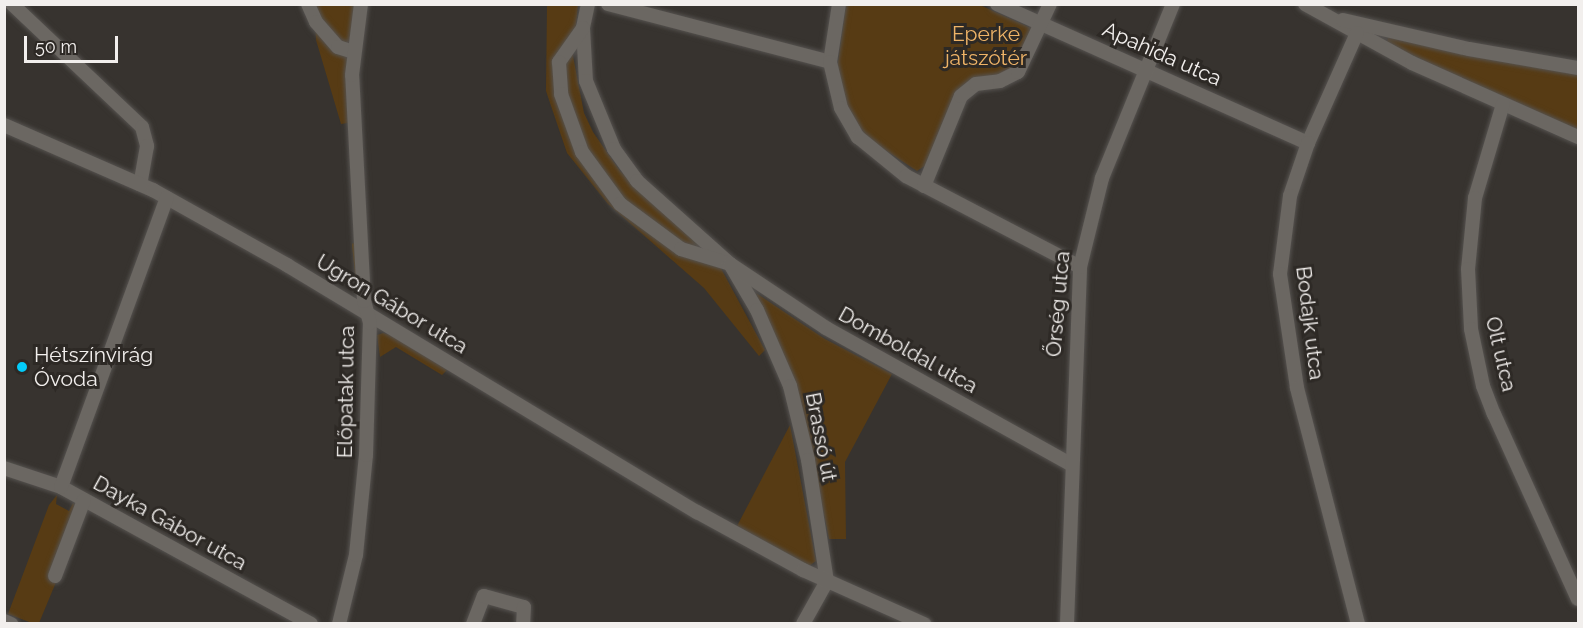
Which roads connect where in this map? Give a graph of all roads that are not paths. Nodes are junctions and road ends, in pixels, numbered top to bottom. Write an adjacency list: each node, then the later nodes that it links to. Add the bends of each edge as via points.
1 (12, 4): 23 (street, via 142,127 147,154)
2 (308, 4): 15 (street, via 316,22 338,47)
3 (361, 4): 15 (street, Előpatak utca)
4 (588, 4): 13 (street, Brassó út)
5 (608, 4): 16 (street)
6 (839, 4): 16 (street)
7 (998, 4): 12 (street, Apahida utca)
8 (1050, 4): 12 (street)
9 (1173, 4): 17 (street, Őrség utca)
10 (1305, 4): 11 (street)
11 (1333, 17): 14 (street); 18 (street, via 1469,49)
12 (1041, 24): 17 (street, Apahida utca); 24 (street, via 1014,76 966,90)
13 (583, 28): 26 (street, Brassó út, via 586,81 614,149 637,181); 26 (street, Brassó út, via 559,62 561,94 582,152 620,204 662,236 681,249)
14 (1357, 33): 19 (street); 22 (street, Bodajk utca)
15 (353, 52): 28 (street, Előpatak utca, via 353,125)
16 (830, 62): 24 (street, via 841,108 858,137 883,161)
17 (1144, 68): 22 (street, Apahida utca); 27 (street, Őrség utca, via 1102,178)
18 (1578, 68)
19 (1503, 104): 21 (street); 35 (street, Olt utca, via 1474,198 1468,269 1471,329 1483,386 1494,414)
20 (4, 125): 23 (street, Ugron Gábor utca)
21 (1578, 137)
22 (1308, 143): 45 (street, Bodajk utca, via 1285,221 1282,298 1297,388)
23 (140, 184): 25 (street, Ugron Gábor utca)
24 (924, 186): 27 (street)
25 (167, 198): 28 (street, Ugron Gábor utca); 31 (street)
26 (730, 264): 29 (street, Domboldal utca, via 826,328); 34 (street, Brassó út, via 757,310 790,386 808,460)
27 (1080, 267): 29 (street, Őrség utca)
28 (368, 314): 34 (street, Ugron Gábor utca, via 697,512); 39 (street, Előpatak utca, via 363,502 356,555)
29 (1070, 464): 44 (street, Őrség utca)
30 (4, 468): 31 (street, Dayka Gábor utca)
31 (61, 487): 32 (street, Dayka Gábor utca)
32 (84, 500): 33 (street); 38 (street, Dayka Gábor utca)
33 (55, 576)
34 (827, 581): 42 (street); 43 (street, Ugron Gábor utca)
35 (1578, 599)
36 (4, 621): 37 (street)
37 (11, 624)
38 (312, 624)
39 (339, 624)
40 (473, 624): 41 (street, via 484,596 525,607)
41 (523, 624)
42 (803, 624)
43 (924, 624)
44 (1066, 624)
45 (1358, 624)

